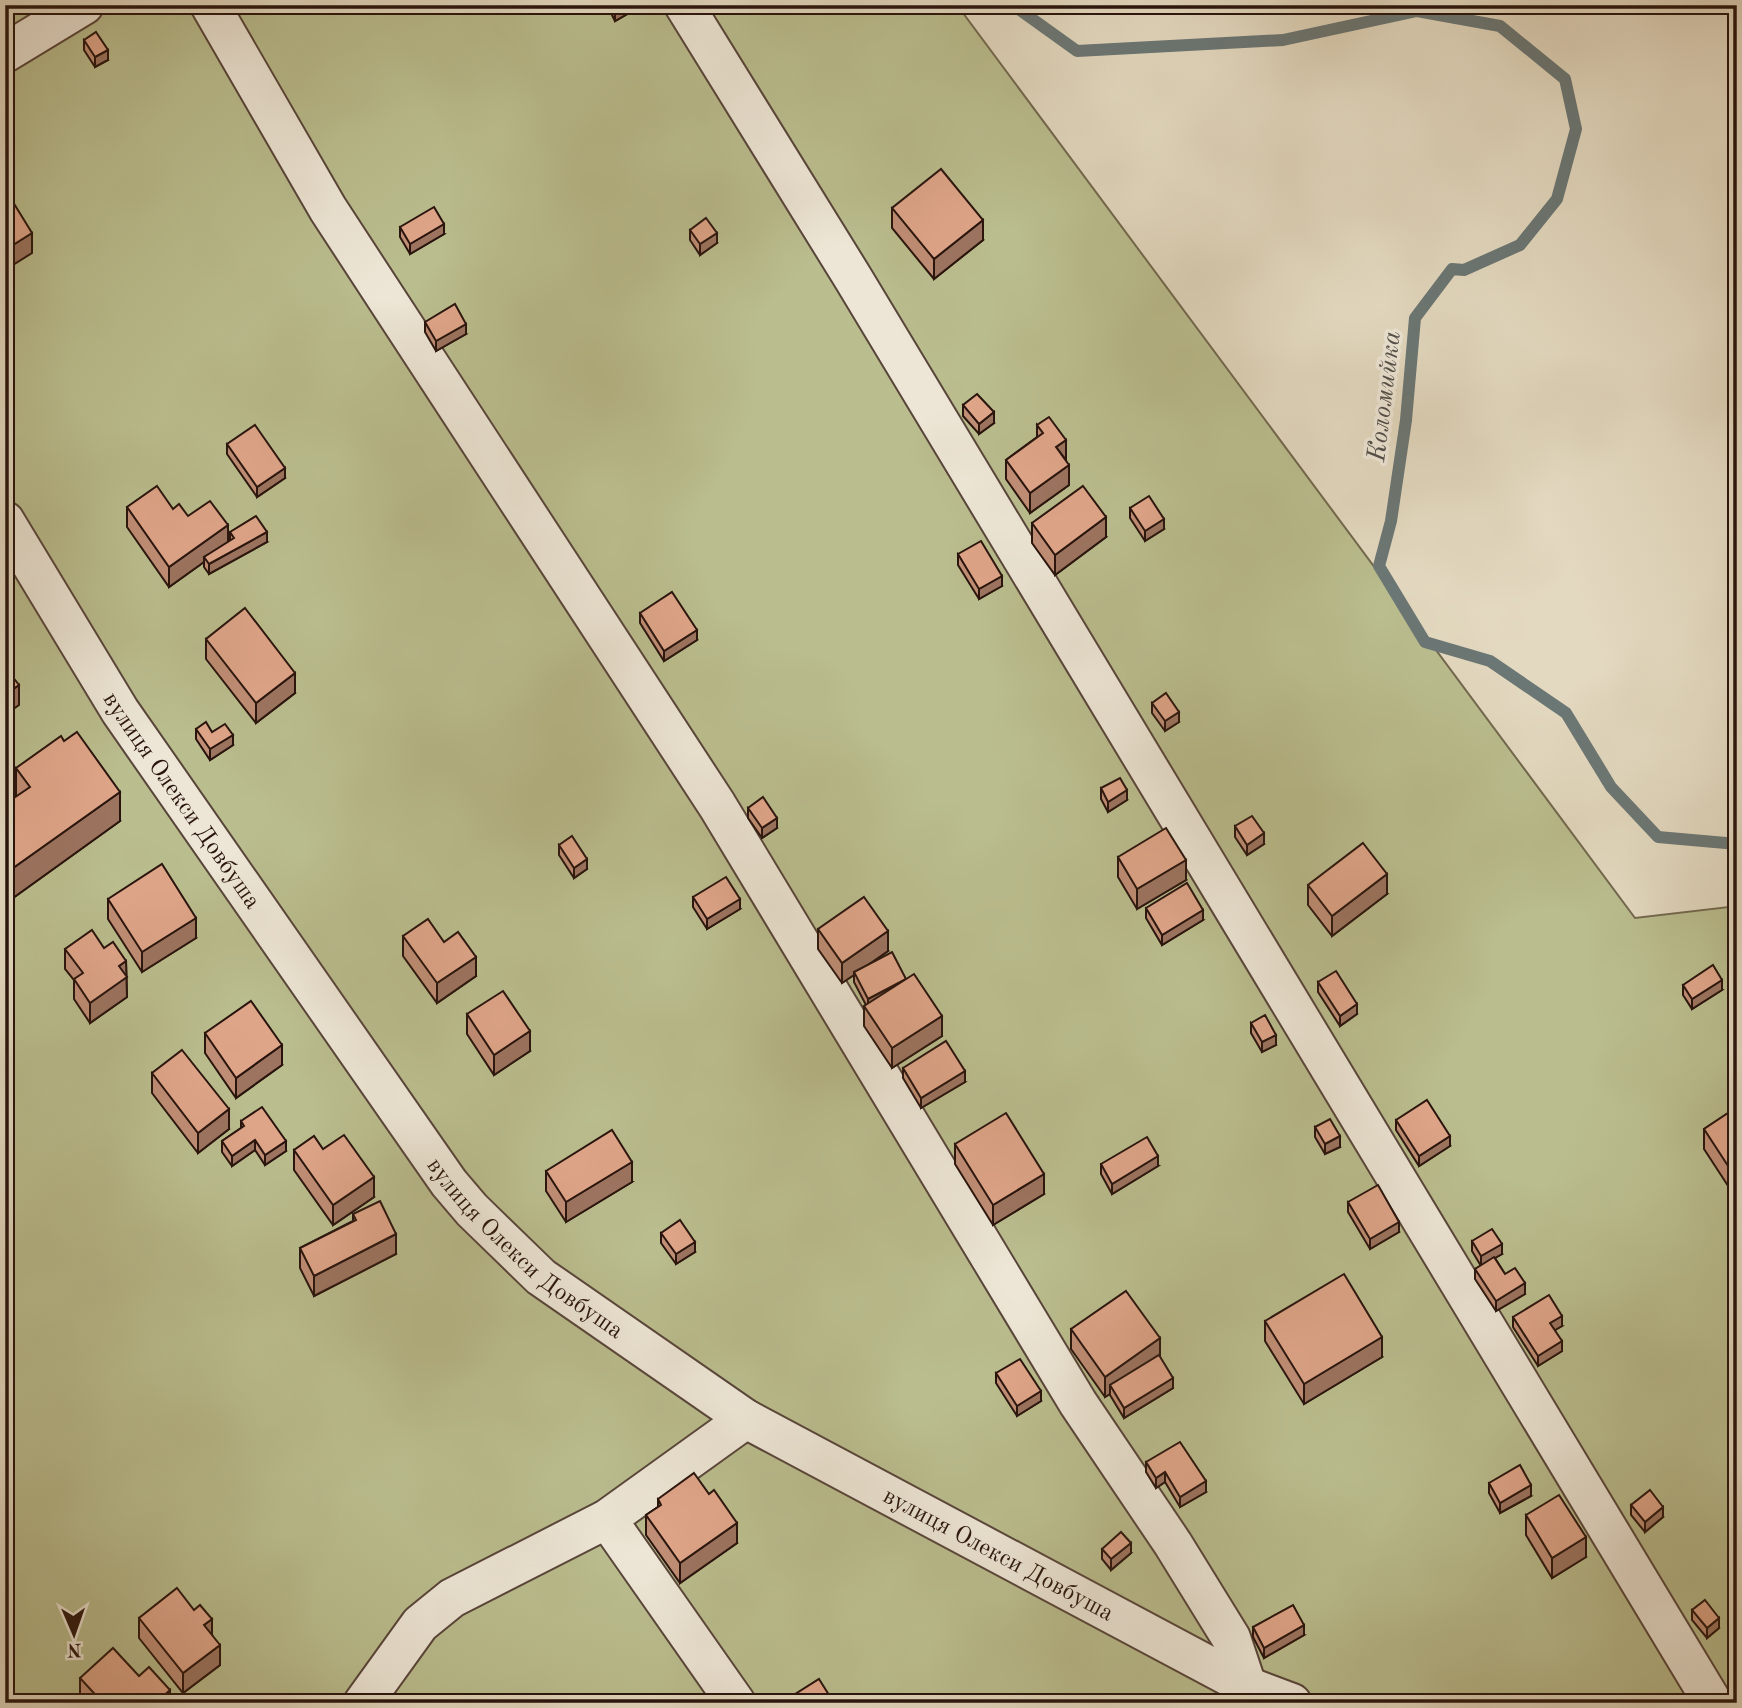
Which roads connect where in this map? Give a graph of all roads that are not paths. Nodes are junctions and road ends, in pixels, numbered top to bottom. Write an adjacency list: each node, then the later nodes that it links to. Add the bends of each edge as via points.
1 (84, 5): 4 (street)
2 (209, 5): 8 (street, via 328,209 717,804 1078,1403 1231,1638)
3 (684, 5): 12 (street)
4 (5, 53)
5 (5, 521): 6 (street, вулиця Олекси Довбуша, via 120,711 449,1183 541,1277)
6 (746, 1419): 7 (street); 8 (street, вулиця Олекси Довбуша)
7 (607, 1519): 9 (street, via 453,1598 420,1624); 10 (street)
8 (1247, 1686): 11 (street, вулиця Олекси Довбуша)
9 (363, 1703)
10 (736, 1703)
11 (1292, 1703)
12 (1713, 1703)

